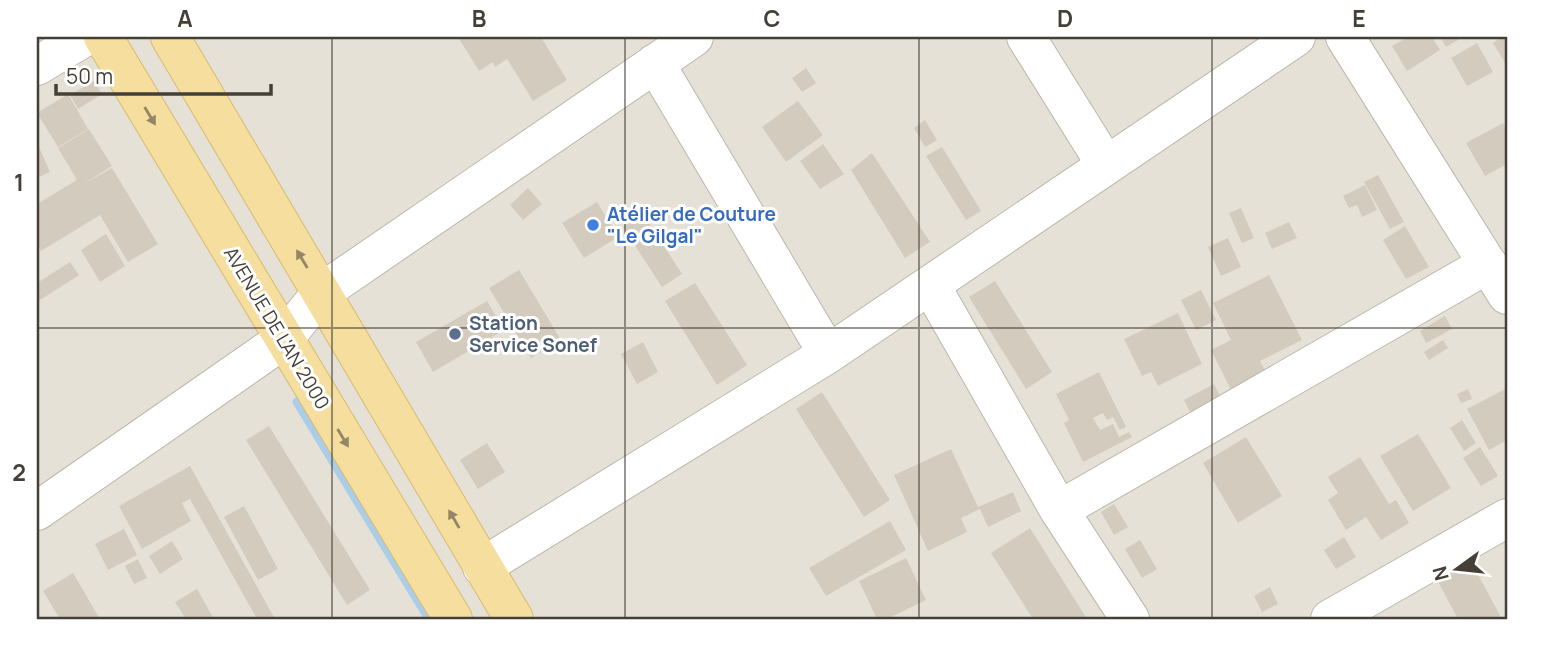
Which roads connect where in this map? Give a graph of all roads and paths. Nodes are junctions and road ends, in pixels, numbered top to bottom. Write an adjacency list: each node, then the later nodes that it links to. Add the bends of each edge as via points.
1 (85, 37): 9 (street)
2 (103, 37): 14 (main road, AVENUE DE L'AN 2000, one-way to 14)
3 (170, 37): 13 (main road, one-way to 3)
4 (694, 37): 8 (street)
5 (1026, 37): 10 (street)
6 (1296, 37): 10 (street)
7 (1345, 37): 11 (street)
8 (655, 63): 13 (street); 15 (street)
9 (37, 66)
10 (1106, 164): 12 (street)
11 (1498, 280): 16 (street)
12 (931, 286): 15 (street); 16 (street)
13 (322, 292): 14 (street); 19 (main road, one-way to 13)
14 (283, 340): 17 (street); 20 (main road, AVENUE DE L'AN 2000, one-way to 20)
15 (828, 354): 19 (street)
16 (1059, 510): 22 (street)
17 (37, 511)
18 (1507, 518): 23 (street)
19 (482, 567): 21 (main road)
20 (453, 619)
21 (514, 619)
22 (1130, 619)
23 (1330, 619)

